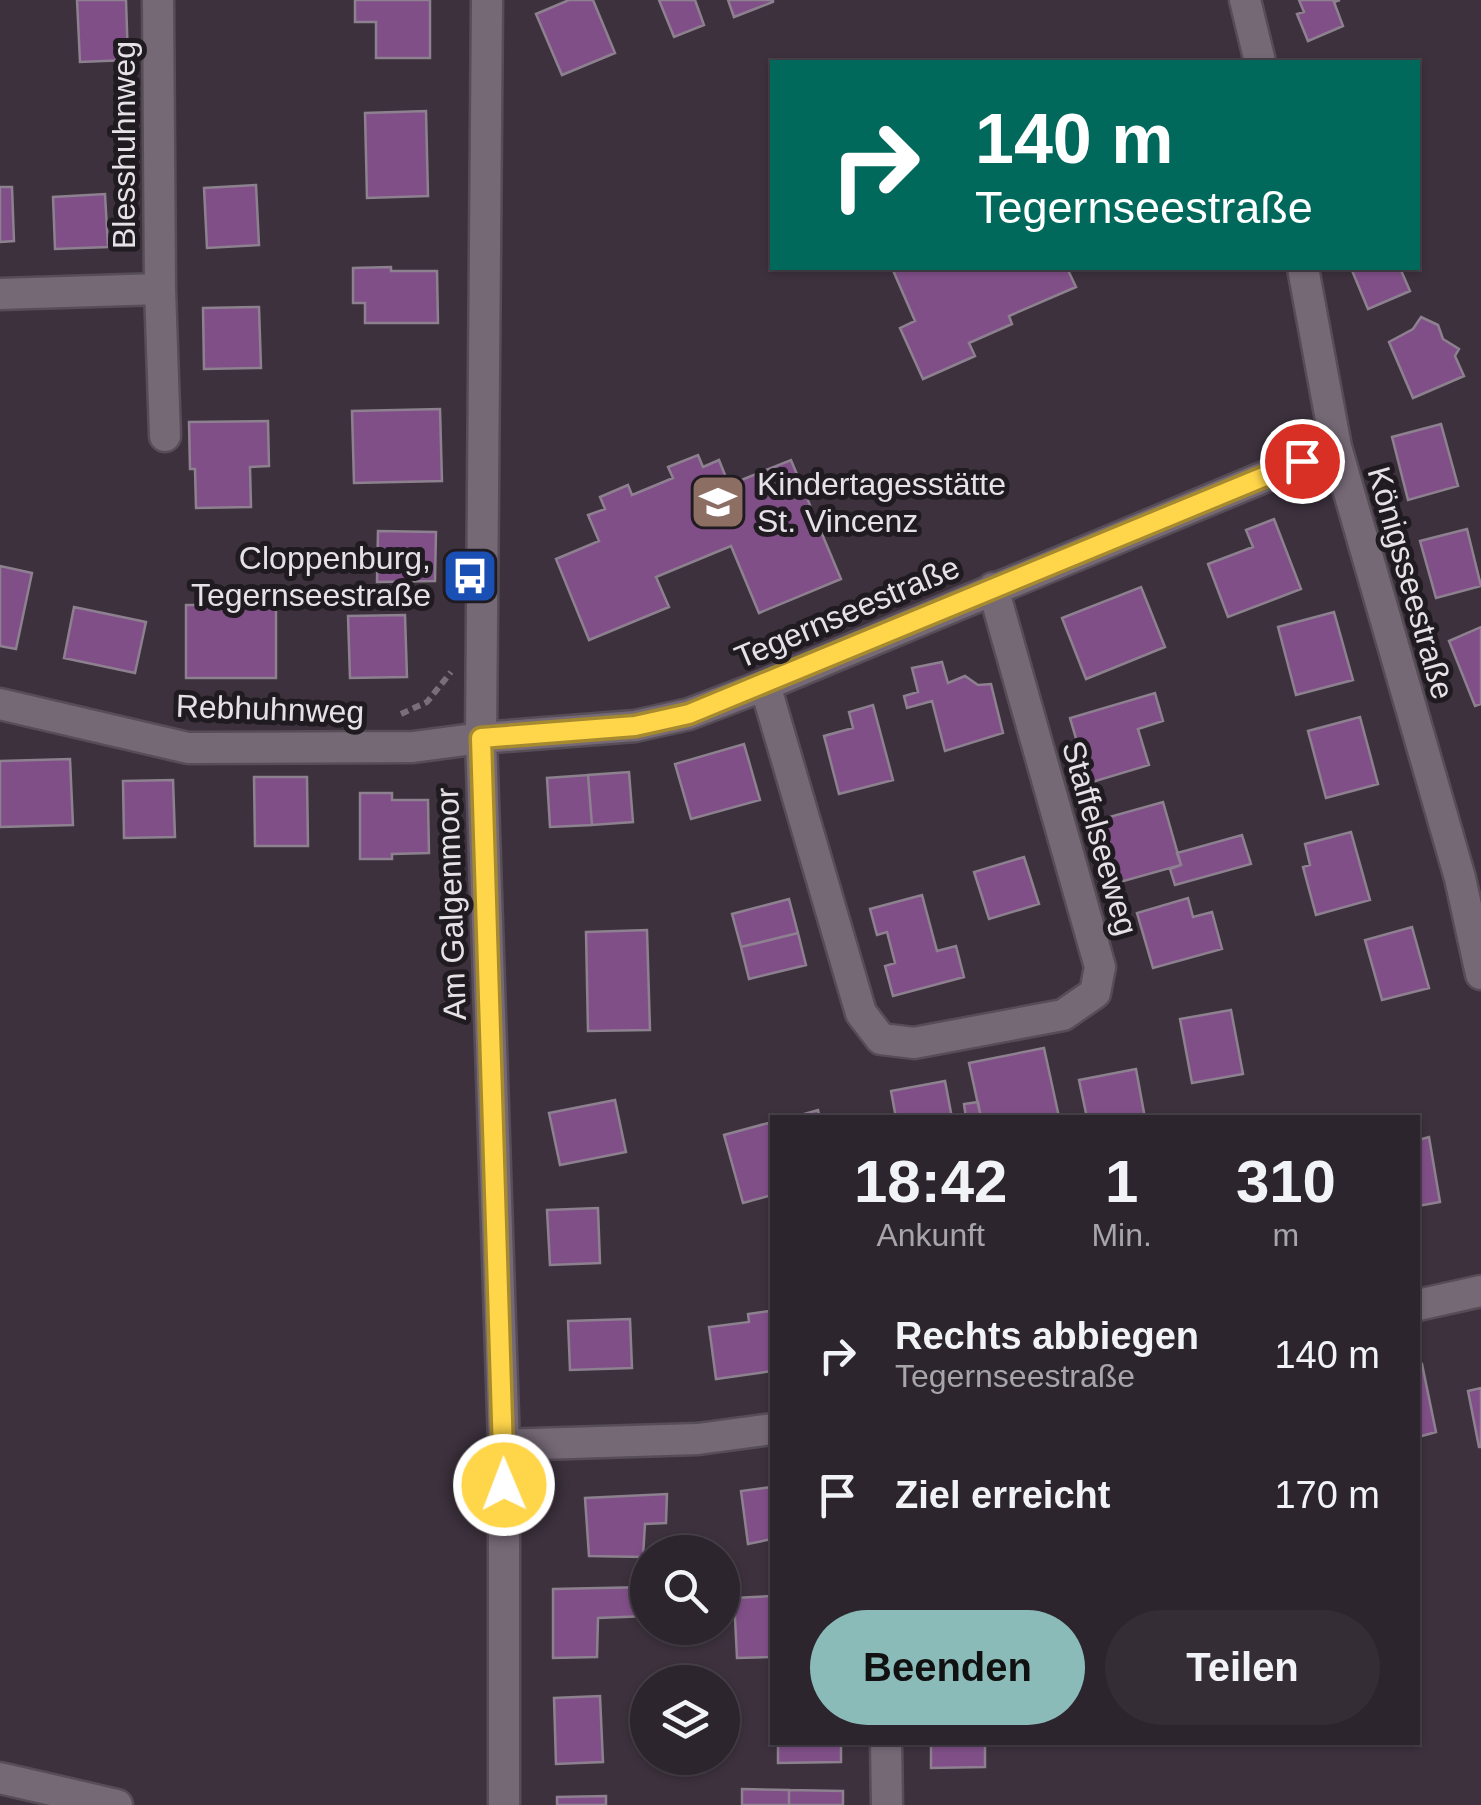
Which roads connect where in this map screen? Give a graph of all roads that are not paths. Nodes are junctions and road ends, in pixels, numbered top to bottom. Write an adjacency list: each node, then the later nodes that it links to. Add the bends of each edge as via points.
1 (158, 0): 6 (street, Blesshuhnweg)
2 (486, 0): 13 (street, Am Galgenmoor)
3 (1245, 0): 4 (street)
4 (1260, 60)
5 (1303, 270): 9 (street, Königsseestraße)
6 (160, 289): 7 (street, Blesshuhnweg); 8 (street, Blesshuhnweg)
7 (0, 294)
8 (165, 436)
9 (1336, 447): 10 (street, Tegernseestraße); 14 (street, Königsseestraße)
10 (994, 588): 11 (street, Tegernseestraße); 11 (street, Staffelseeweg, via 1100,967 1094,994 1064,1014 914,1044 881,1039 861,1013)
11 (764, 685): 13 (street, Tegernseestraße, via 635,726)
12 (0, 704): 13 (street, Rebhuhnweg, via 188,748 413,747)
13 (481, 738): 19 (street, Am Galgenmoor)
14 (1470, 874): 15 (street, Königsseestraße)
15 (1481, 974)
16 (1481, 1291): 17 (street)
17 (1420, 1305)
18 (770, 1429): 19 (street, via 698,1439)
19 (504, 1445): 23 (street, Am Galgenmoor)
20 (886, 1745): 24 (street)
21 (0, 1778): 22 (street)
22 (118, 1805)
23 (504, 1805)
24 (887, 1805)

